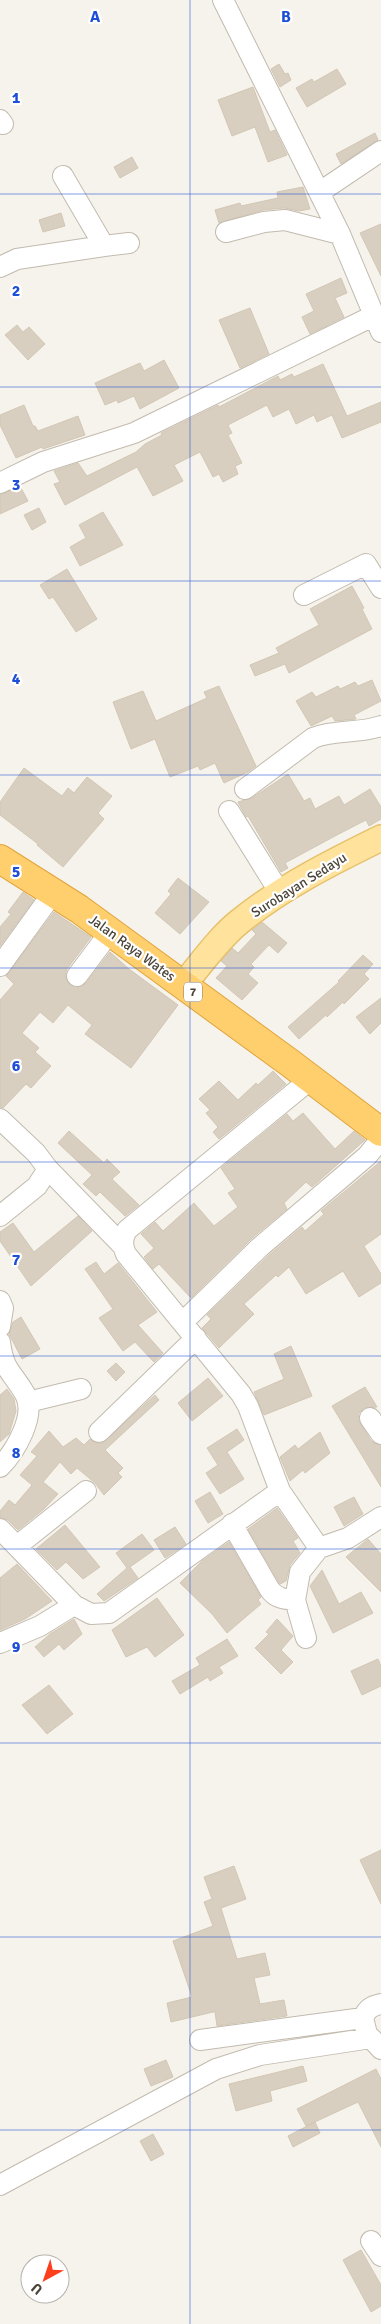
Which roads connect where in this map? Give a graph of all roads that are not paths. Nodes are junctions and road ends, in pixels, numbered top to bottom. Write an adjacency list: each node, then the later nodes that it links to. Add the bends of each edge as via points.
1 (223, 0): 4 (street)
2 (381, 151): 4 (street)
3 (63, 176): 8 (street)
4 (320, 192): 6 (street)
5 (226, 232): 6 (street, via 285,220)
6 (340, 234): 10 (street)
7 (128, 243): 8 (street)
8 (104, 246): 9 (street, via 17,259)
9 (0, 267)
10 (378, 324): 11 (street, via 134,433 43,462)
11 (0, 483)
12 (381, 588): 13 (street, via 366,564)
13 (304, 595)
14 (381, 726): 15 (street, via 313,738)
15 (245, 789)
16 (229, 811): 20 (street)
17 (381, 838): 20 (main road, Surobayan Sedayu)
18 (0, 859): 19 (highway, Jalan Raya Wates / 7)
19 (54, 893): 21 (highway, Jalan Raya Wates / 7); 22 (street)
20 (280, 893): 24 (main road, Surobayan Sedayu, via 238,923)
21 (110, 932): 23 (street); 24 (highway, Jalan Raya Wates / 7)
22 (0, 966)
23 (77, 976)
24 (183, 985): 25 (highway, Jalan Raya Wates / 7)
25 (311, 1079): 27 (highway, Jalan Raya Wates / 7); 31 (street, via 127,1230)
26 (0, 1119): 29 (street)
27 (381, 1132)
28 (381, 1139): 33 (street, via 367,1156 260,1247)
29 (48, 1169): 30 (street, via 37,1186); 31 (street)
30 (0, 1216)
31 (123, 1246): 33 (street, via 126,1254)
32 (0, 1301): 34 (street, via 3,1308)
33 (183, 1322): 35 (street)
34 (0, 1327)
35 (196, 1338): 39 (street); 42 (street, via 248,1406)
36 (0, 1342): 38 (street, via 6,1368)
37 (81, 1389): 38 (street)
38 (28, 1402): 40 (street, via 28,1416 19,1438)
39 (100, 1432)
40 (0, 1467)
41 (86, 1491): 45 (street)
42 (280, 1491): 44 (street); 46 (street)
43 (381, 1517): 46 (street, via 348,1538)
44 (232, 1524): 47 (street, via 270,1590 275,1596); 48 (street, via 109,1613 91,1614)
45 (7, 1542): 48 (street)
46 (319, 1548): 47 (street, via 300,1572)
47 (295, 1600): 49 (street)
48 (74, 1605): 50 (street)
49 (306, 1638)
50 (1, 1646)
51 (381, 2004): 52 (street, via 372,2006)
52 (362, 2018): 53 (street); 54 (street, via 364,2027)
53 (200, 2040)
54 (376, 2044): 55 (street, via 260,2055 216,2069)
55 (0, 2185)

